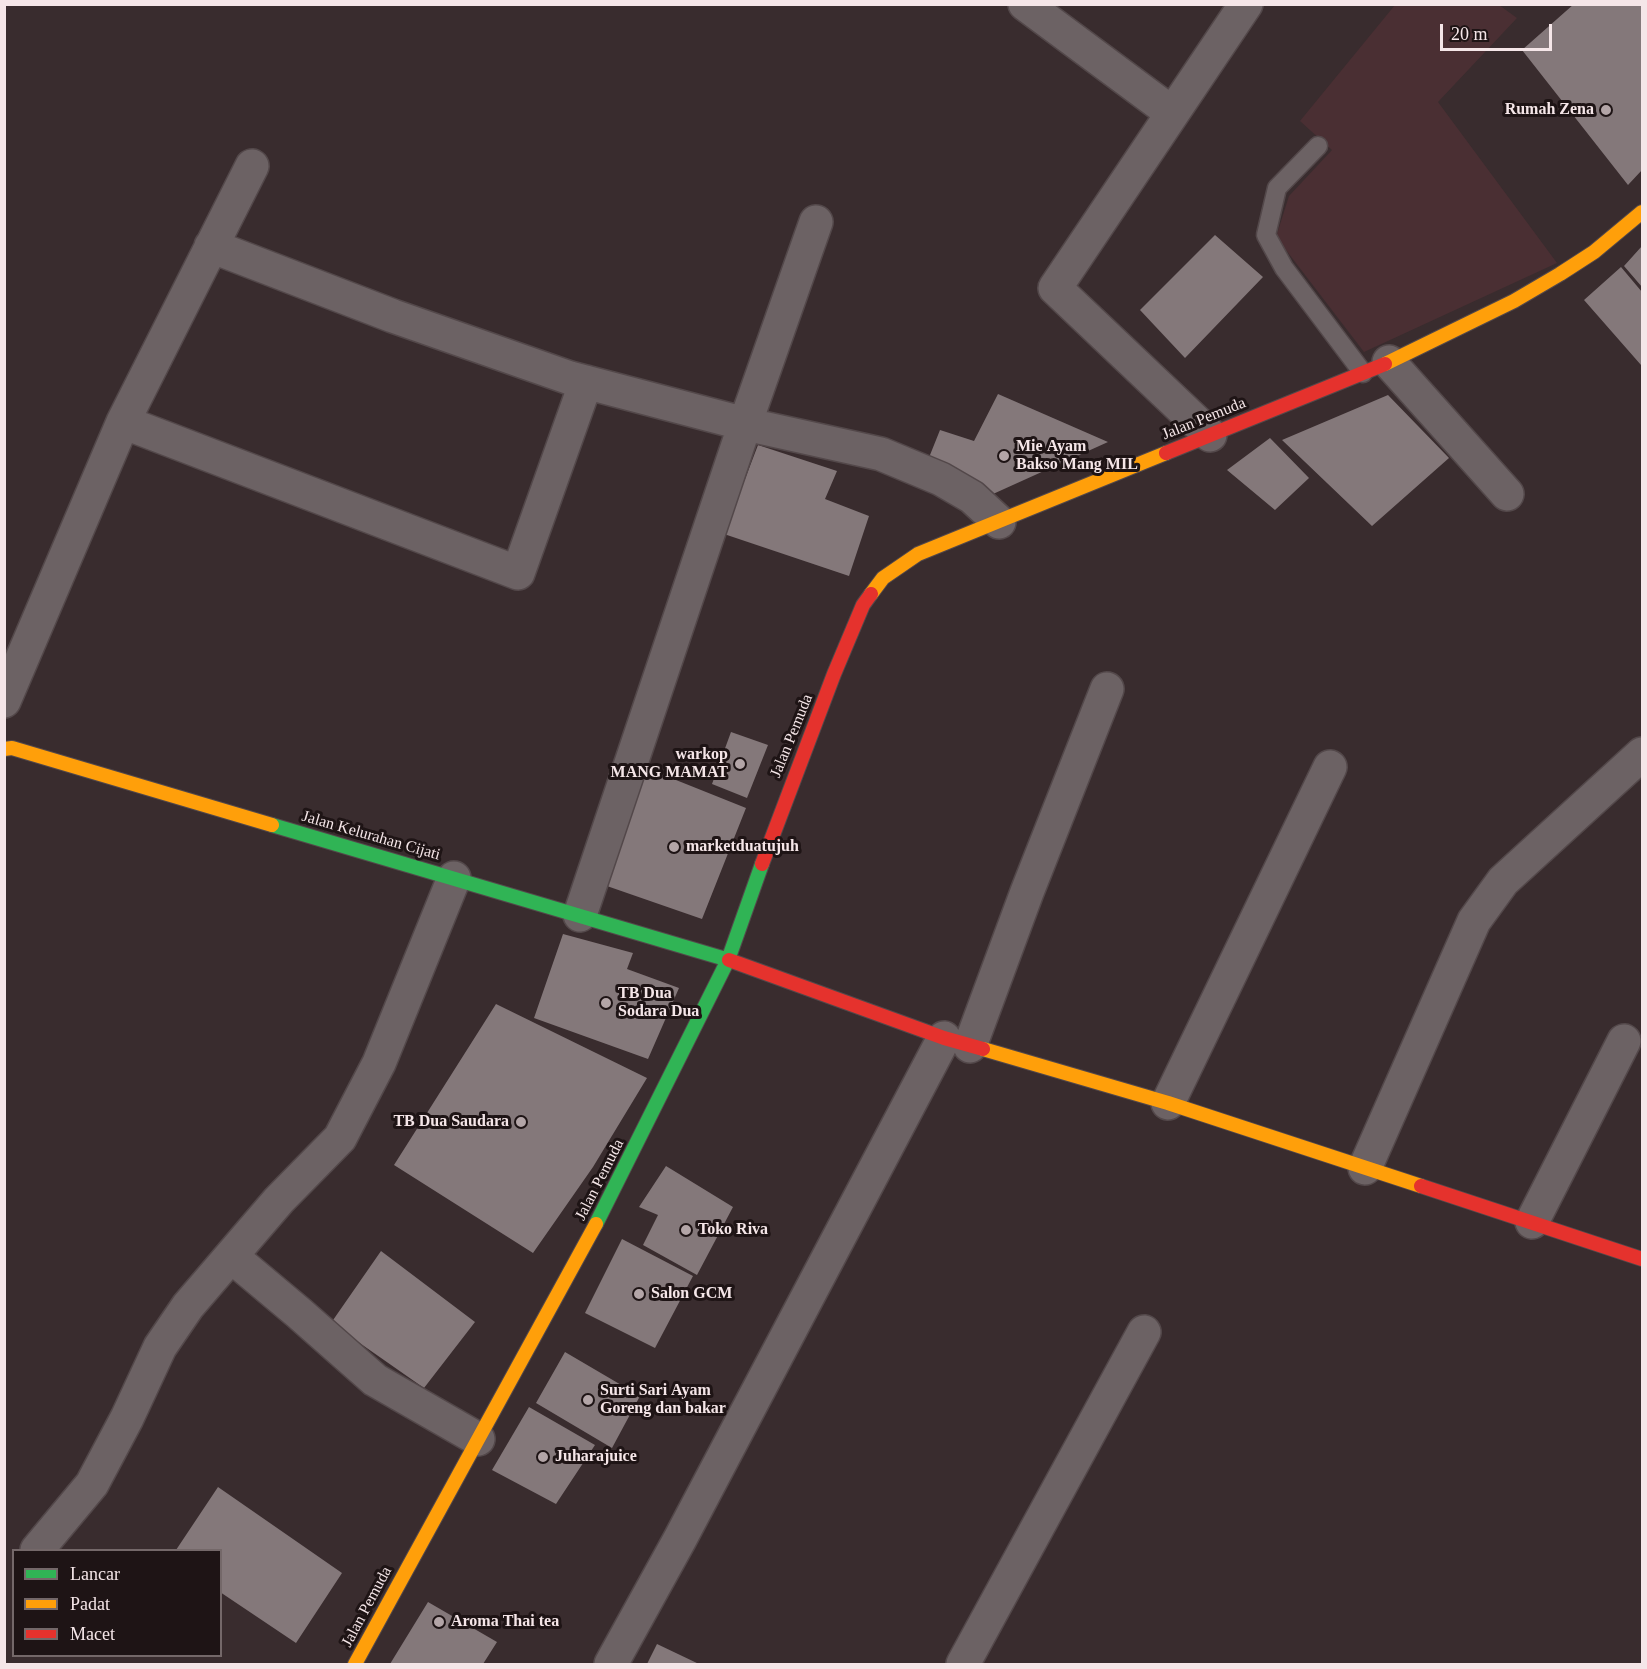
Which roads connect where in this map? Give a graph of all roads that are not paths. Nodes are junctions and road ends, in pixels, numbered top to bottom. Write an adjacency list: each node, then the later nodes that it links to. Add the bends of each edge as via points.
1 (1024, 4): 3 (street)
2 (1246, 4): 3 (street)
3 (1172, 113): 13 (street, via 1055,288)
4 (1318, 146): 9 (lane, via 1277,188 1266,235 1284,268)
5 (252, 166): 8 (street)
6 (1642, 212): 9 (street, Jalan Pemuda, via 1594,252 1514,301)
7 (816, 222): 12 (street)
8 (211, 246): 10 (street, via 393,316); 11 (street)
9 (1376, 368): 13 (street, Jalan Pemuda); 14 (street)
10 (586, 382): 11 (street, via 518,573); 12 (street)
11 (123, 423): 17 (street)
12 (744, 424): 15 (street, via 881,454 941,479 972,497); 22 (street)
13 (1210, 435): 15 (street, Jalan Pemuda)
14 (1508, 494)
15 (999, 522): 23 (street, Jalan Pemuda, via 918,554 883,579 863,605 777,820)
16 (1107, 689): 25 (street, via 1027,892)
17 (4, 701)
18 (4, 749): 21 (street, Jalan Kelurahan Cijati, via 12,748)
19 (1642, 754): 27 (street, via 1503,881 1474,921)
20 (1330, 767): 26 (street)
21 (454, 878): 22 (street, Jalan Kelurahan Cijati); 29 (street, via 379,1063 340,1138)
22 (580, 915): 23 (street, Jalan Kelurahan Cijati)
23 (728, 960): 25 (street, Jalan Kelurahan Cijati); 32 (street, Jalan Pemuda, via 606,1206)
24 (1624, 1041): 28 (street)
25 (957, 1042): 26 (street, Jalan Kelurahan Cijati); 35 (street)
26 (1168, 1102): 27 (street, Jalan Kelurahan Cijati)
27 (1365, 1168): 28 (street, Jalan Kelurahan Cijati)
28 (1532, 1222): 30 (street, Jalan Kelurahan Cijati)
29 (231, 1256): 32 (street, via 375,1380); 33 (street, via 188,1306 160,1347 92,1484)
30 (1642, 1259)
31 (1144, 1332): 36 (street)
32 (478, 1439): 34 (street, Jalan Pemuda)
33 (39, 1549)
34 (355, 1665)
35 (611, 1665)
36 (963, 1665)

